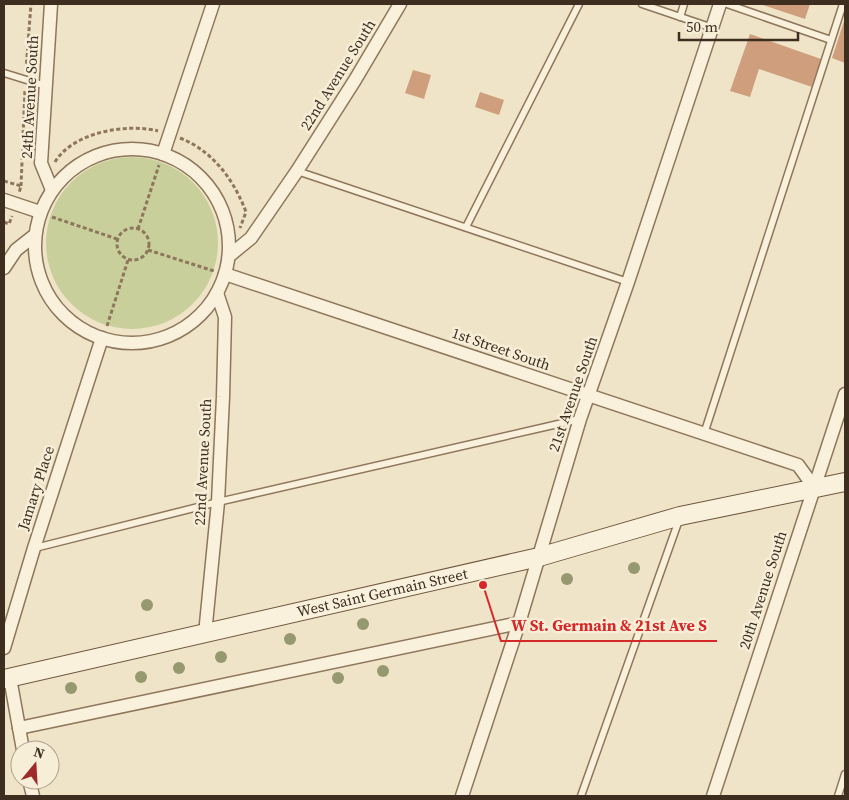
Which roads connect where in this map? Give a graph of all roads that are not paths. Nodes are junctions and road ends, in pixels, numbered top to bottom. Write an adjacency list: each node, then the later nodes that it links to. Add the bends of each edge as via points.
1 (51, 4): 14 (street, 24th Avenue South)
2 (213, 4): 15 (street)
3 (400, 4): 16 (street, 22nd Avenue South)
4 (579, 4): 20 (lane)
5 (642, 4): 10 (lane)
6 (684, 4): 10 (lane)
7 (720, 4): 11 (street, 21st Avenue South)
8 (727, 4): 12 (lane)
9 (843, 4): 12 (lane)
10 (680, 17): 11 (lane)
11 (713, 28): 25 (street, 21st Avenue South)
12 (831, 40): 31 (lane)
13 (4, 73): 14 (lane)
14 (46, 86): 17 (street, 24th Avenue South, via 41,163)
15 (163, 154): 17 (street, via 132,148 101,153 74,168); 22 (street, via 192,169 214,193 227,223)
16 (297, 171): 20 (lane); 22 (street, 22nd Avenue South, via 251,238)
17 (52, 190): 19 (street)
18 (4, 200): 19 (street)
19 (40, 212): 21 (street)
20 (466, 227): 25 (lane)
21 (35, 235): 23 (street, via 16,250); 27 (street, via 37,268 50,299 73,323)
22 (229, 256): 24 (street)
23 (4, 268)
24 (225, 274): 26 (street); 29 (street, 1st Street South)
25 (628, 282): 29 (street, 21st Avenue South)
26 (217, 293): 27 (street, via 196,319 168,336 135,343); 34 (street, 22nd Avenue South, via 225,317)
27 (102, 338): 36 (street, Jamary Place)
28 (845, 394): 33 (street, 20th Avenue South)
29 (589, 396): 30 (street, 21st Avenue South); 31 (street, 1st Street South)
30 (580, 419): 34 (lane); 37 (street, 21st Avenue South)
31 (704, 434): 33 (street, 1st Street South, via 798,465)
32 (845, 482): 33 (street, West Saint Germain Street)
33 (814, 487): 35 (street, West Saint Germain Street); 47 (street, 20th Avenue South)
34 (218, 502): 36 (lane); 39 (street, 22nd Avenue South)
35 (680, 516): 37 (street, West Saint Germain Street); 46 (lane)
36 (34, 548): 40 (street, Jamary Place)
37 (539, 557): 38 (street, 21st Avenue South); 39 (street, West Saint Germain Street)
38 (519, 623): 42 (street); 45 (street, 21st Avenue South)
39 (205, 634): 41 (street, West Saint Germain Street)
40 (4, 648)
41 (7, 679): 42 (street)
42 (19, 728): 43 (street)
43 (21, 740)
44 (845, 774): 48 (lane)
45 (462, 796)
46 (581, 796)
47 (713, 796)
48 (838, 796)

